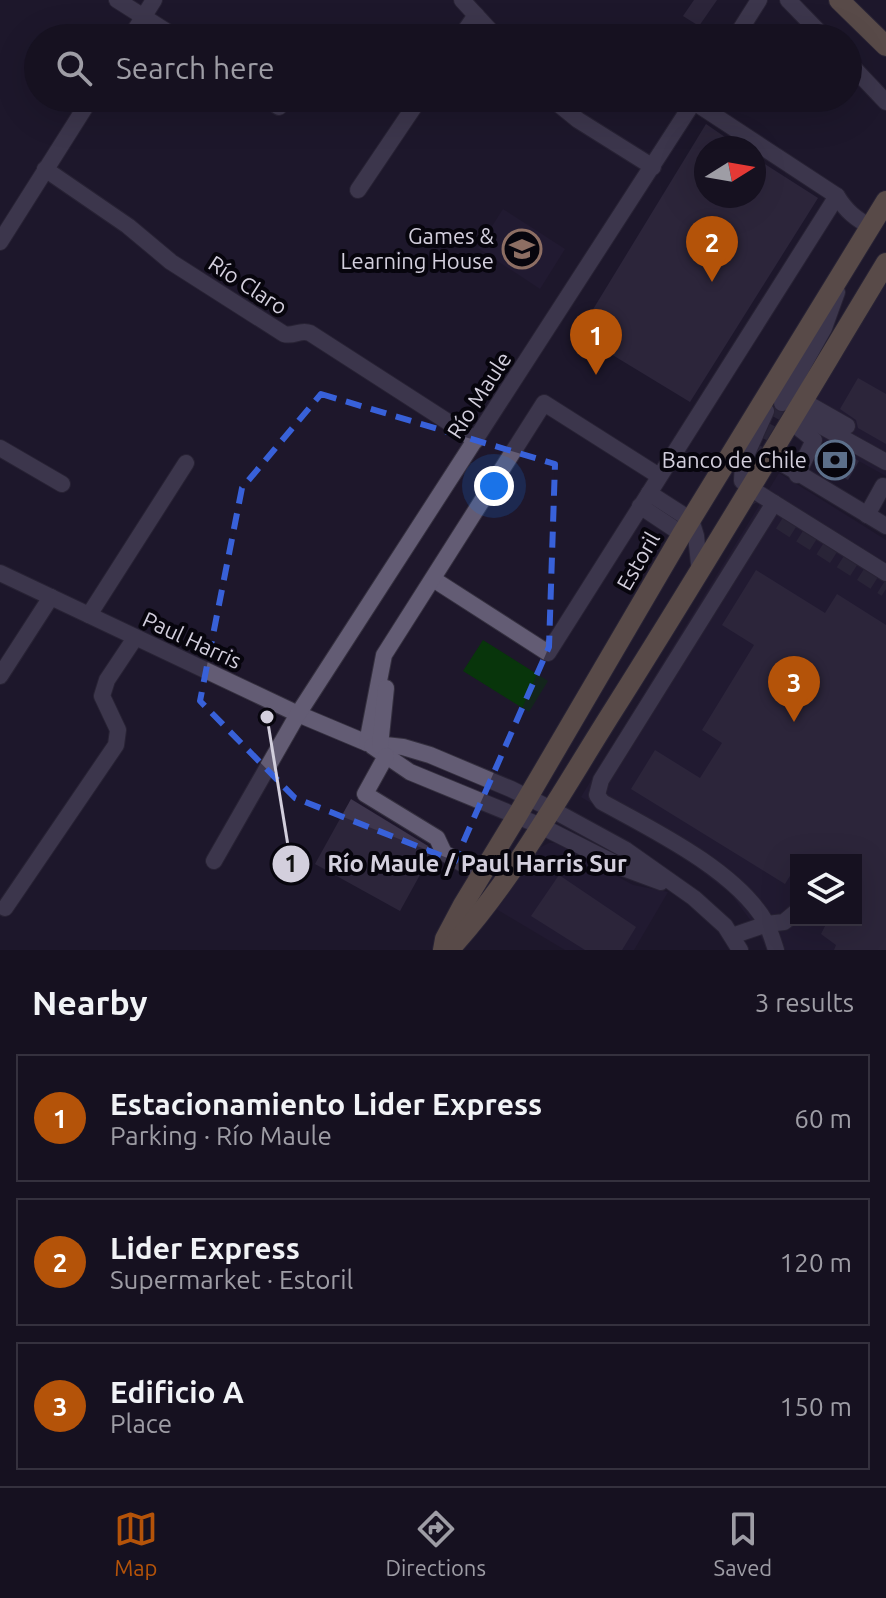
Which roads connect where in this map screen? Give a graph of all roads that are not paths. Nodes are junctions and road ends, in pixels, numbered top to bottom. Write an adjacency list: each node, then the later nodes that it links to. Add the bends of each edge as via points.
1 (117, 0): 8 (street)
2 (154, 0): 8 (street)
3 (462, 0): 7 (street)
4 (759, 0): 13 (street)
5 (788, 0): 14 (street)
6 (839, 0): 15 (main road)
7 (476, 15): 11 (street); 12 (street)
8 (144, 16): 9 (street); 10 (street)
9 (139, 24)
10 (156, 24)
11 (470, 24)
12 (484, 24)
13 (744, 24)
14 (811, 24)
15 (886, 46)
16 (862, 77): 17 (street)
17 (886, 102)
18 (82, 112): 24 (street)
19 (411, 112): 25 (street)
20 (568, 112): 23 (street)
21 (687, 112): 23 (street, Río Maule)
22 (713, 112): 26 (street)
23 (653, 167): 33 (street, Río Maule)
24 (45, 169): 29 (street); 33 (street, Río Claro, via 171,262 284,334 310,333)
25 (358, 190)
26 (837, 196): 28 (street, via 854,217); 39 (street)
27 (886, 201): 28 (main road, Estoril)
28 (871, 227): 31 (main road, Estoril, via 845,272)
29 (0, 242)
30 (886, 263): 31 (main road, Estoril)
31 (789, 405): 32 (street); 35 (main road, Estoril); 36 (street); 38 (street, via 814,440); 42 (street, via 764,416 743,462 742,481); 47 (main road, Estoril)
32 (847, 426)
33 (476, 440): 56 (street, Río Maule)
34 (0, 448): 40 (street)
35 (770, 456): 38 (street); 42 (main road, Estoril)
36 (886, 462)
37 (186, 463): 53 (street)
38 (797, 475): 45 (street)
39 (659, 476): 43 (street); 51 (street, via 544,403)
40 (62, 484)
41 (883, 486): 45 (street)
42 (750, 488): 44 (street); 49 (main road, Estoril)
43 (645, 500): 47 (street); 51 (street, via 548,653)
44 (774, 503): 50 (street); 65 (street, via 601,780 597,795 724,877)
45 (867, 515): 46 (street)
46 (886, 526)
47 (686, 527): 49 (street, via 696,536); 58 (main road, Estoril)
48 (0, 573): 52 (street, Paul Harris)
49 (700, 573): 60 (main road, Estoril)
50 (886, 573)
51 (433, 579): 57 (street, via 384,655 386,697)
52 (51, 597): 53 (street, Paul Harris); 55 (street)
53 (89, 615): 54 (street, Paul Harris)
54 (135, 638): 56 (street, Paul Harris); 63 (street, via 102,696 118,730 116,745)
55 (0, 676)
56 (298, 714): 57 (street, Paul Harris); 61 (street, Río Maule)
57 (378, 748): 58 (street, Paul Harris, via 403,747 430,755); 59 (street, Paul Harris, via 410,772); 62 (street, via 365,794 437,838 444,853)
58 (528, 798): 59 (main road, Estoril); 60 (street, Paul Harris)
59 (517, 816): 60 (street, Paul Harris); 62 (main road, Estoril)
60 (546, 817): 66 (street, Paul Harris, via 626,850 716,916); 67 (main road, Estoril, via 467,930)
61 (214, 861)
62 (482, 875): 67 (main road, Estoril, via 445,939)
63 (5, 908)
64 (790, 917): 65 (street)
65 (767, 924): 66 (street); 68 (street)
66 (736, 943)
67 (446, 950)
68 (776, 950)

